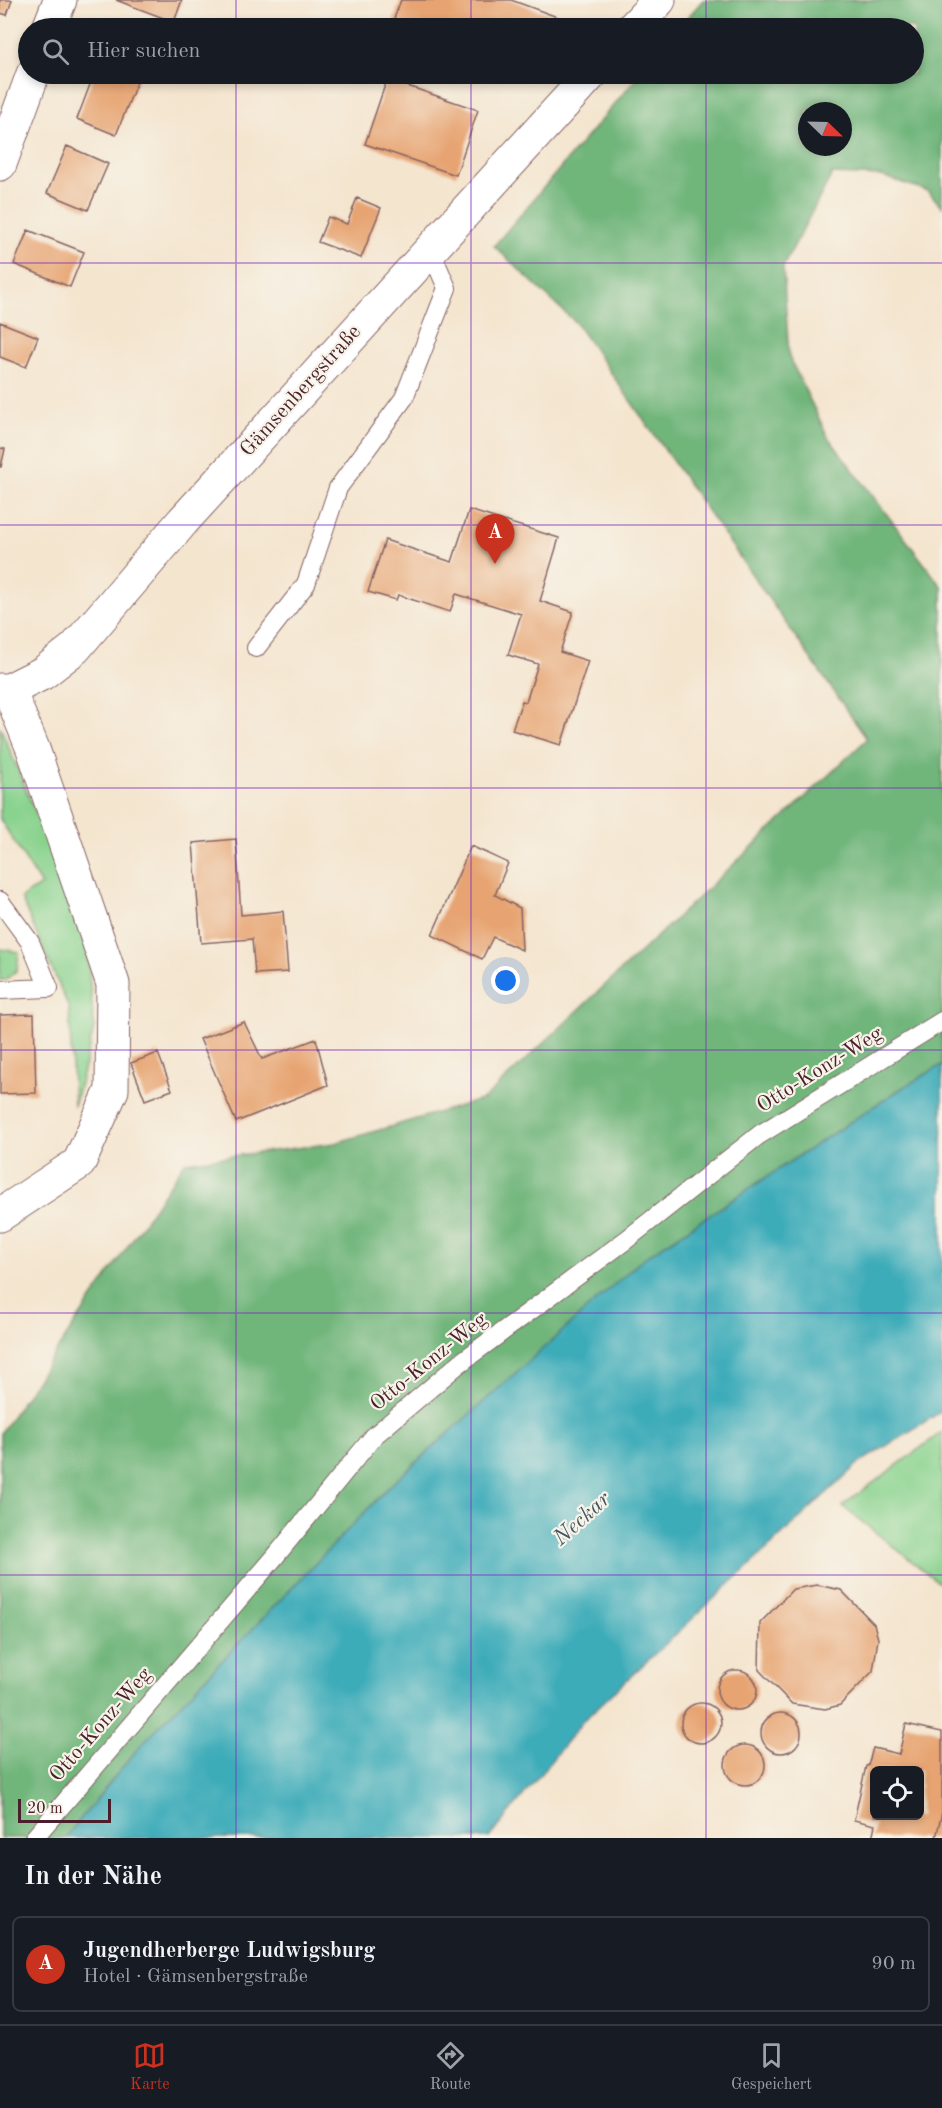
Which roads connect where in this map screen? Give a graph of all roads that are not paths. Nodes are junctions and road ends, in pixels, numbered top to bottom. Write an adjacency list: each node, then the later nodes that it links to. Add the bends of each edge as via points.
1 (60, 0): 3 (street)
2 (659, 0): 4 (street)
3 (53, 18)
4 (642, 18)
5 (29, 84): 7 (street)
6 (582, 84): 8 (street, Gämsenbergstraße)
7 (0, 164)
8 (430, 249): 9 (lane, via 447,288 404,398 338,488 306,584); 10 (street, Gämsenbergstraße, via 183,521 75,648 43,673)
9 (256, 648)
10 (4, 690): 14 (street, via 33,749 113,984 112,1090 79,1163)
11 (0, 901): 12 (lane, via 30,942 49,988)
12 (0, 990)
13 (942, 1021): 15 (lane, Otto-Konz-Weg, via 759,1135 460,1363 374,1436)
14 (0, 1215)
15 (34, 1838)

